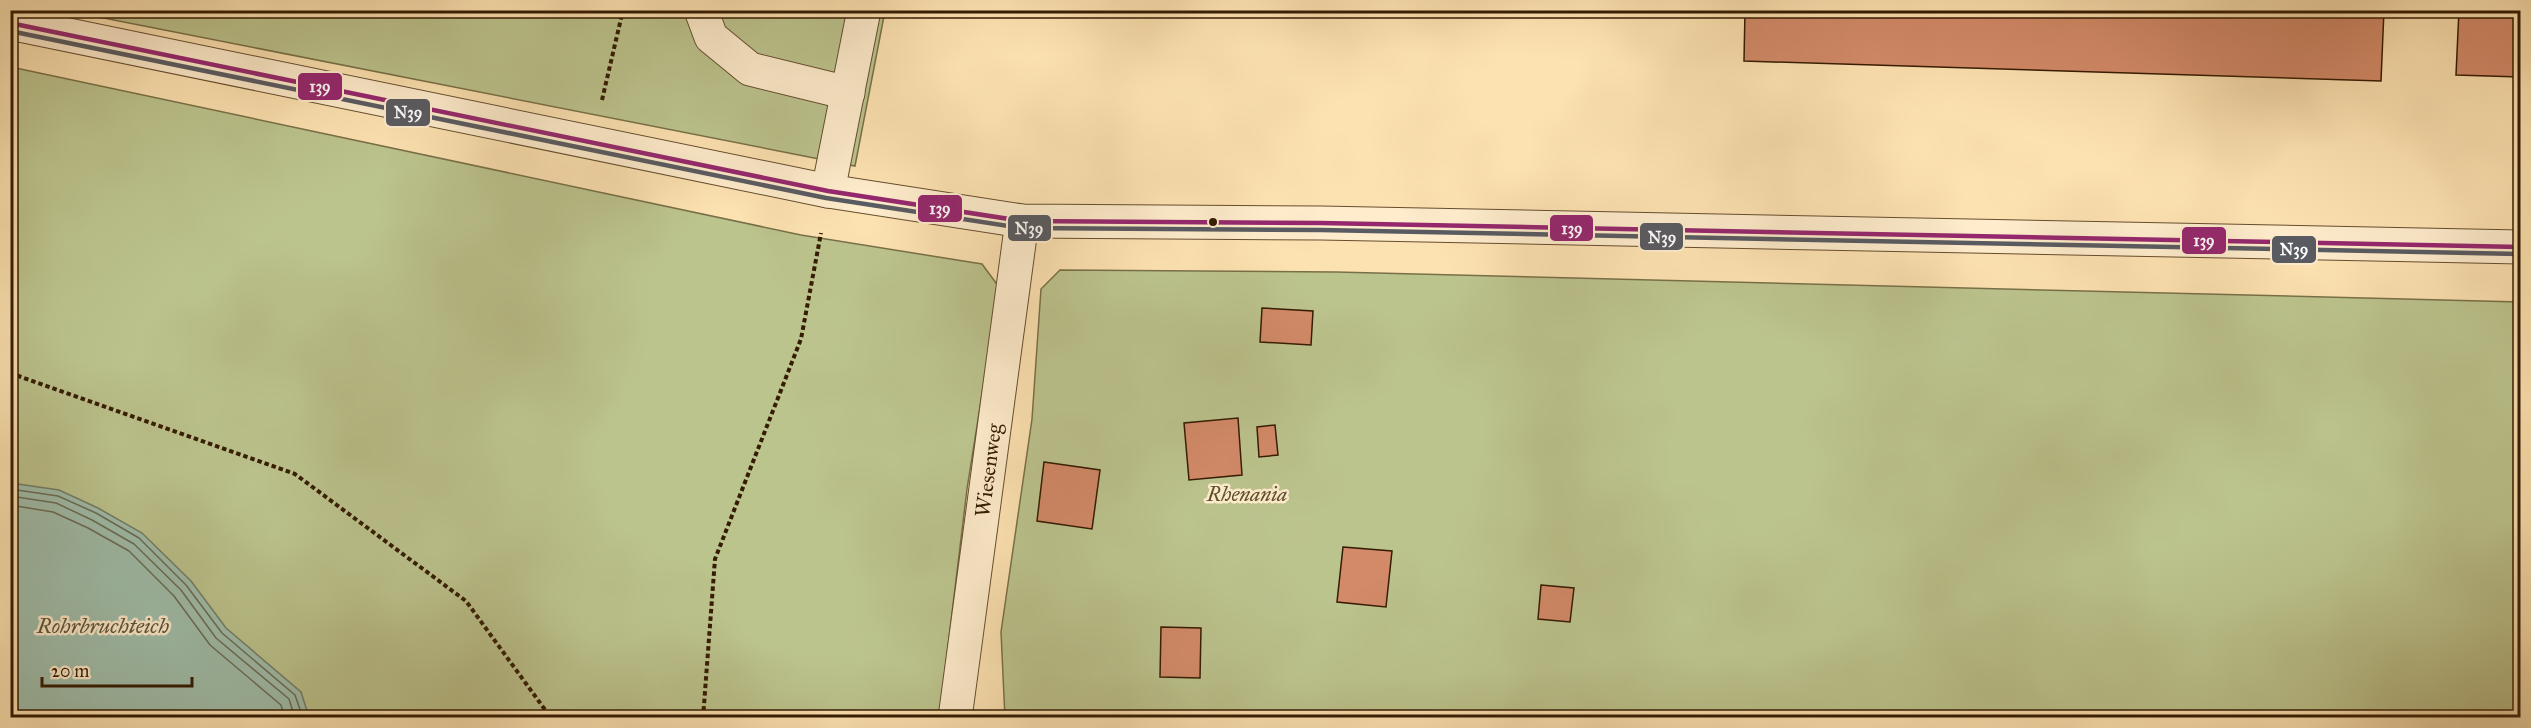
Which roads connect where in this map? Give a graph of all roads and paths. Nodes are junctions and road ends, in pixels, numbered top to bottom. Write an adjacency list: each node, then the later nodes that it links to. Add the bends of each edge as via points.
1 (623, 10): 6 (path)
2 (700, 10): 5 (street, via 711,37 750,69)
3 (864, 10): 5 (street)
4 (10, 23): 6 (street)
5 (848, 93): 7 (street)
6 (593, 142): 7 (street)
7 (828, 190): 8 (street); 12 (path, via 801,339 715,559)
8 (1022, 221): 9 (street, via 1321,223); 13 (street, Wiesenweg)
9 (2520, 247)
10 (10, 373): 11 (path, via 295,474 466,602)
11 (551, 717)
12 (703, 717)
13 (955, 717)

